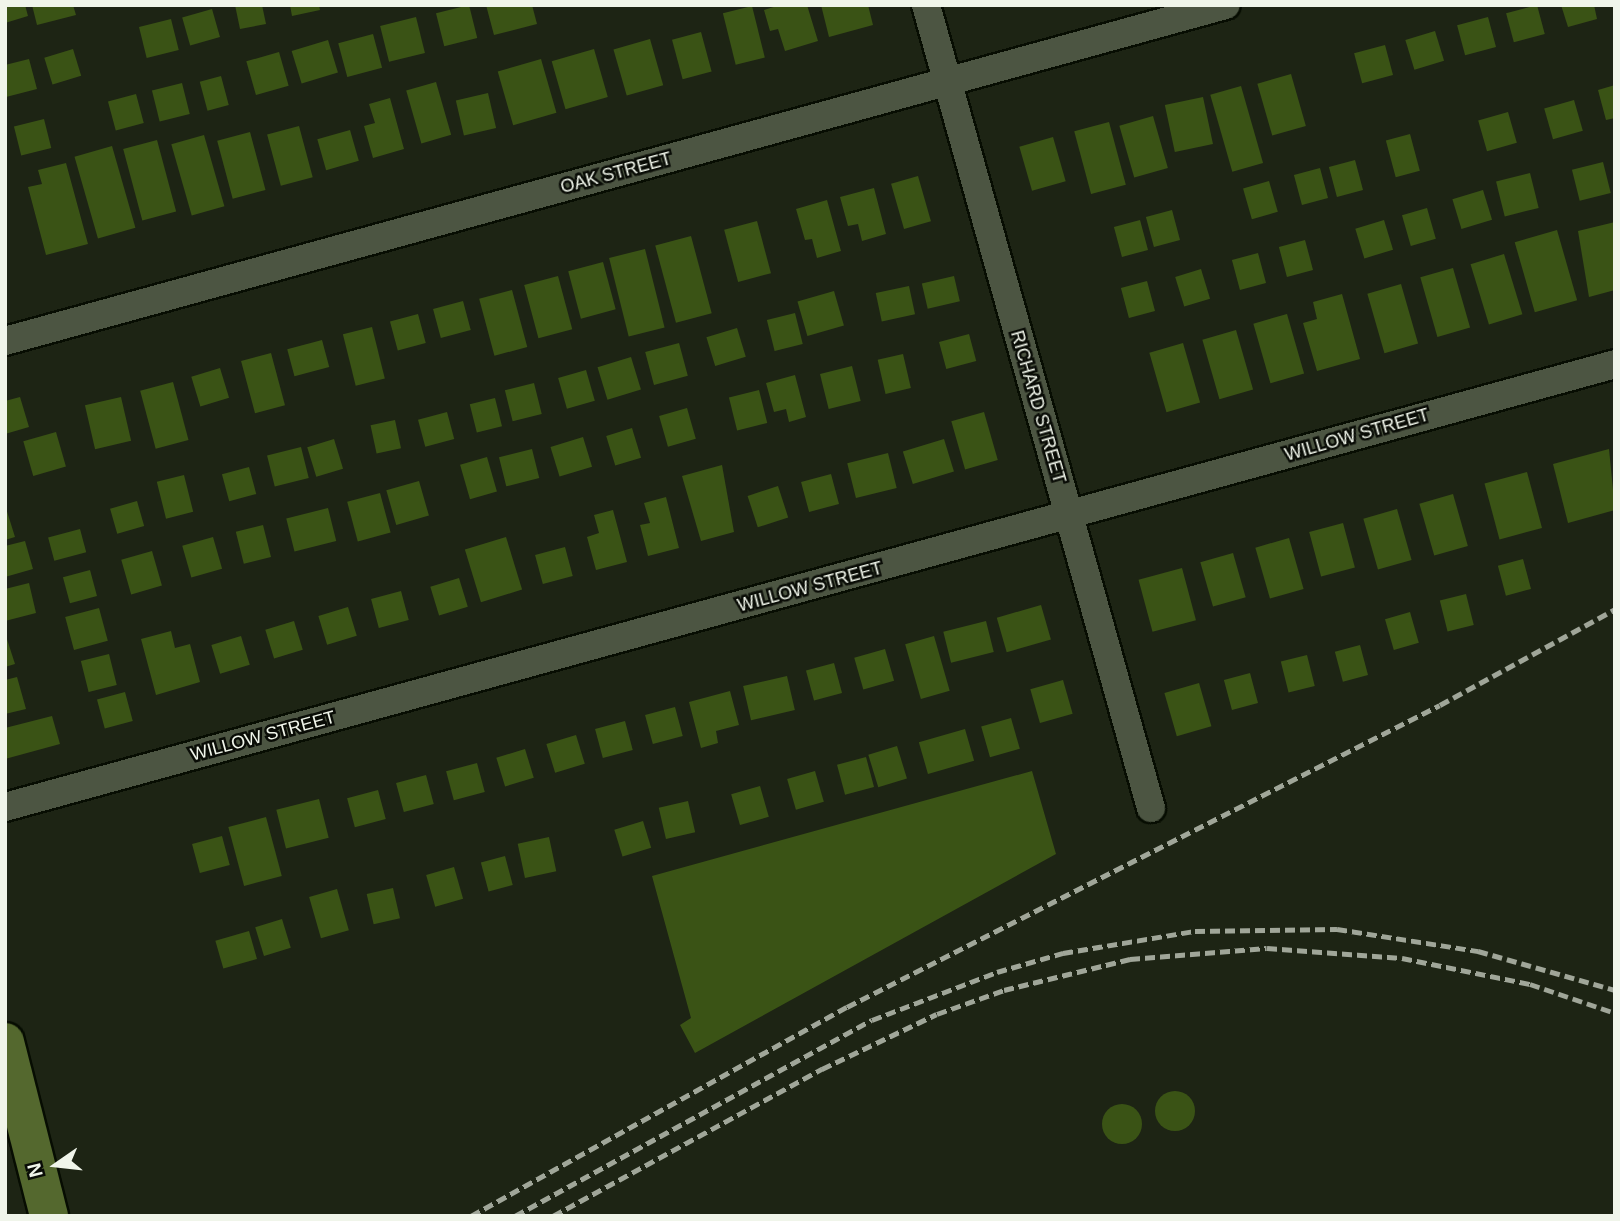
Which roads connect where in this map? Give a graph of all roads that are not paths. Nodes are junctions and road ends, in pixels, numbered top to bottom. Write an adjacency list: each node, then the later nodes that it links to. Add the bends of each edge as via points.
1 (926, 5): 3 (street, RICHARD STREET)
2 (1226, 5): 3 (street, OAK STREET)
3 (947, 82): 4 (street, OAK STREET); 6 (street, RICHARD STREET)
4 (5, 341)
5 (1615, 363): 6 (street, WILLOW STREET)
6 (1069, 516): 7 (street, WILLOW STREET); 8 (street, RICHARD STREET)
7 (5, 807)
8 (1151, 808)
9 (5, 1042): 10 (main road)
10 (50, 1216)

